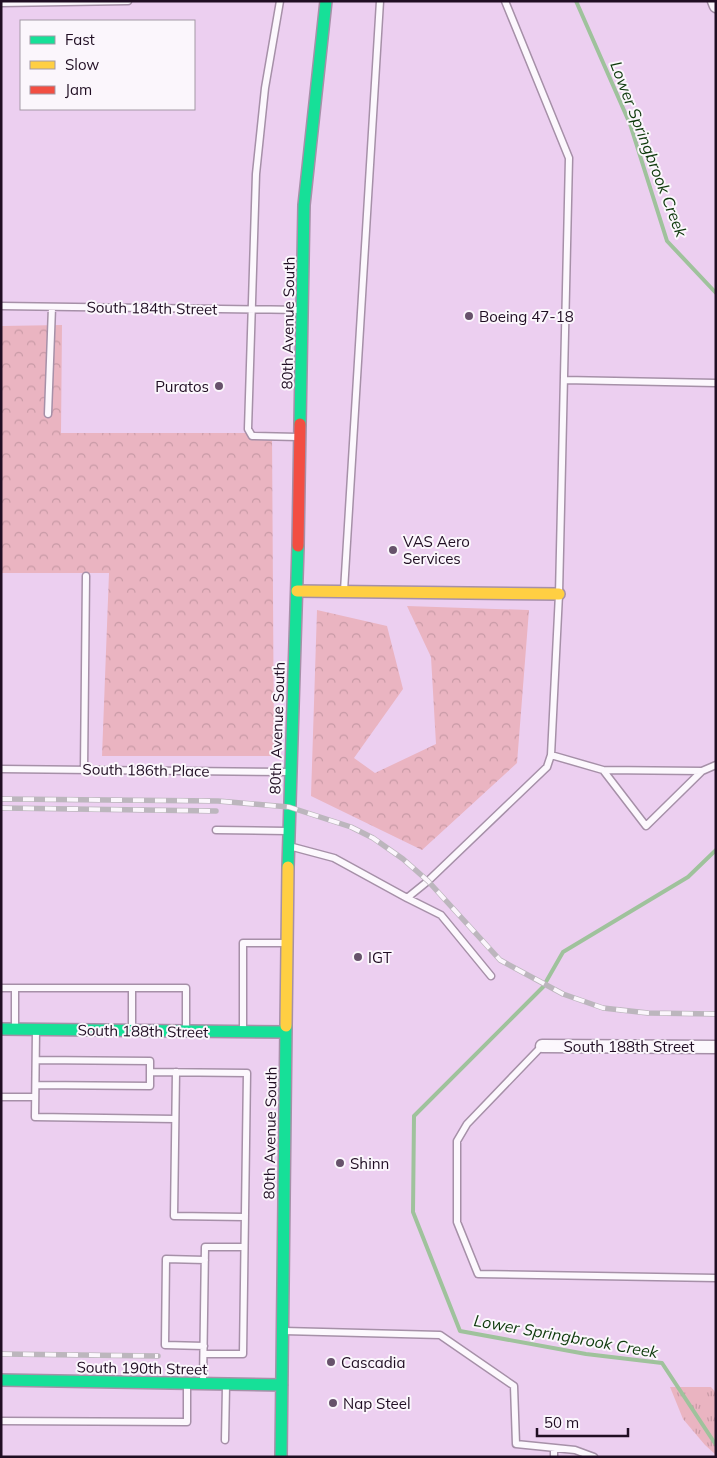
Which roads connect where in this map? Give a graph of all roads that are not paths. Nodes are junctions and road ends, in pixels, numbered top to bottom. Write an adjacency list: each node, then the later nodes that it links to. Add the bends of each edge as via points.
1 (128, 1): 7 (lane)
2 (280, 1): 11 (lane, via 256,174)
3 (326, 1): 12 (street, 80th Avenue South, via 304,204)
4 (380, 1): 19 (lane)
5 (505, 1): 13 (lane, via 569,158)
6 (714, 1): 8 (street)
7 (1, 3)
8 (716, 6)
9 (1, 306): 10 (lane, South 184th Street)
10 (52, 307): 11 (lane, South 184th Street); 15 (lane)
11 (251, 309): 12 (lane, South 184th Street); 16 (lane, via 248,429 252,436)
12 (303, 310): 16 (street, 80th Avenue South)
13 (564, 380): 14 (lane); 20 (lane)
14 (716, 383)
15 (48, 414)
16 (300, 437): 18 (street, 80th Avenue South)
17 (86, 576): 24 (lane)
18 (297, 590): 19 (street); 27 (street, 80th Avenue South)
19 (344, 591): 20 (street)
20 (559, 594): 21 (lane)
21 (551, 755): 25 (lane); 31 (lane, via 547,767)
22 (716, 765): 26 (lane)
23 (1, 769): 24 (lane, South 186th Place)
24 (84, 770): 27 (lane, South 186th Place)
25 (602, 770): 26 (lane); 26 (lane, via 646,826)
26 (702, 771)
27 (290, 772): 29 (street, 80th Avenue South)
28 (216, 830): 29 (lane)
29 (288, 830): 30 (street, 80th Avenue South)
30 (288, 846): 31 (lane, via 334,858); 32 (street, 80th Avenue South)
31 (407, 898): 33 (lane, via 441,915)
32 (287, 943): 42 (lane, via 243,943); 43 (street, 80th Avenue South)
33 (491, 976)
34 (1, 988): 35 (lane)
35 (15, 988): 36 (lane); 38 (lane)
36 (132, 988): 40 (lane); 41 (lane, via 186,988)
37 (1, 1029): 38 (street, South 188th Street)
38 (15, 1029): 39 (street, South 188th Street)
39 (36, 1030): 40 (street, South 188th Street); 46 (lane)
40 (132, 1031): 41 (street, South 188th Street)
41 (186, 1031): 42 (street, South 188th Street)
42 (243, 1032): 43 (street, South 188th Street)
43 (286, 1032): 57 (street, 80th Avenue South)
44 (542, 1046): 45 (street, South 188th Street); 56 (lane, via 467,1124 457,1141 457,1222 478,1274)
45 (716, 1047)
46 (36, 1060): 47 (lane, via 150,1061); 49 (lane)
47 (150, 1072): 48 (lane); 49 (lane, via 150,1086)
48 (176, 1072): 52 (lane); 53 (lane, via 247,1073)
49 (36, 1085): 51 (lane)
50 (1, 1097): 51 (lane)
51 (36, 1097): 52 (lane, via 35,1117)
52 (175, 1118): 53 (lane, via 174,1216)
53 (245, 1217): 54 (lane)
54 (244, 1247): 55 (lane, via 205,1247); 59 (lane, via 243,1354)
55 (205, 1260): 58 (lane); 58 (lane, via 166,1260 165,1326 165,1345)
56 (716, 1278)
57 (282, 1331): 64 (street, 80th Avenue South); 67 (lane, via 440,1335 514,1386 516,1444)
58 (204, 1346): 59 (lane)
59 (204, 1354): 62 (lane)
60 (1, 1380): 61 (street, South 190th Street)
61 (187, 1383): 62 (street, South 190th Street); 65 (lane, via 187,1422)
62 (203, 1384): 63 (street, South 190th Street)
63 (226, 1384): 64 (street, South 190th Street); 66 (lane)
64 (282, 1385): 68 (street, 80th Avenue South)
65 (1, 1421)
66 (225, 1440)
67 (554, 1448): 69 (lane); 70 (lane, via 575,1450)
68 (281, 1457)
69 (554, 1457)
70 (594, 1457)

